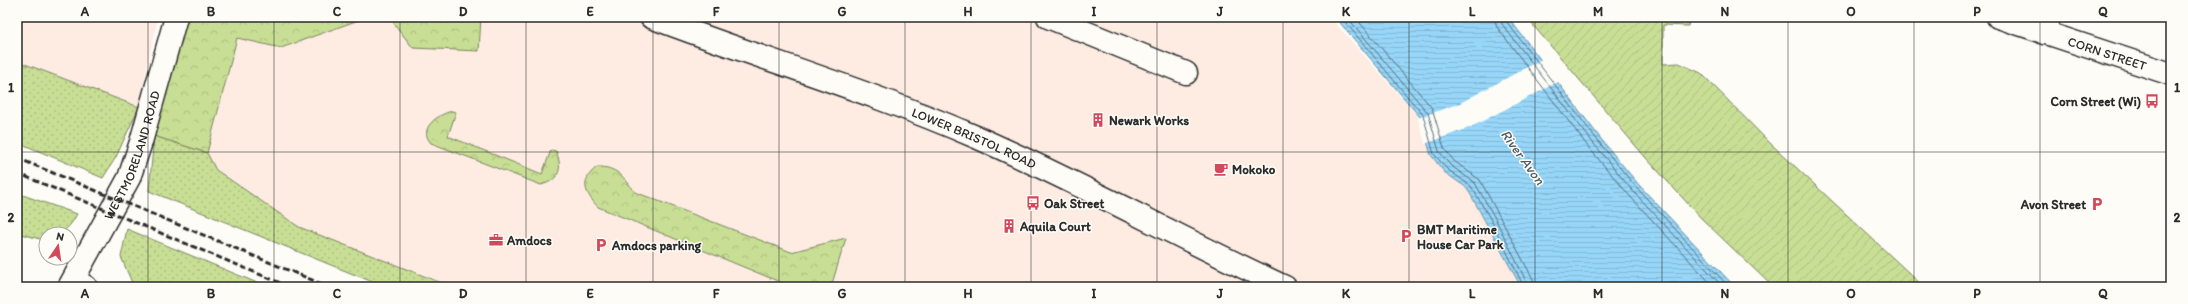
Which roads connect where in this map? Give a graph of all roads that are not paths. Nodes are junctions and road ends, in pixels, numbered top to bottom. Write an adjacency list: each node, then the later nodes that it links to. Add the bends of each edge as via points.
1 (176, 17): 8 (main road, WESTMORELAND ROAD, via 129,178)
2 (651, 17): 9 (main road, LOWER BRISTOL ROAD, via 903,107 976,137 1061,176)
3 (1048, 17): 6 (main road)
4 (1998, 17): 5 (main road, CORN STREET)
5 (2046, 25): 7 (main road, CORN STREET)
6 (1186, 73)
7 (2171, 74)
8 (75, 285)
9 (1285, 287)

